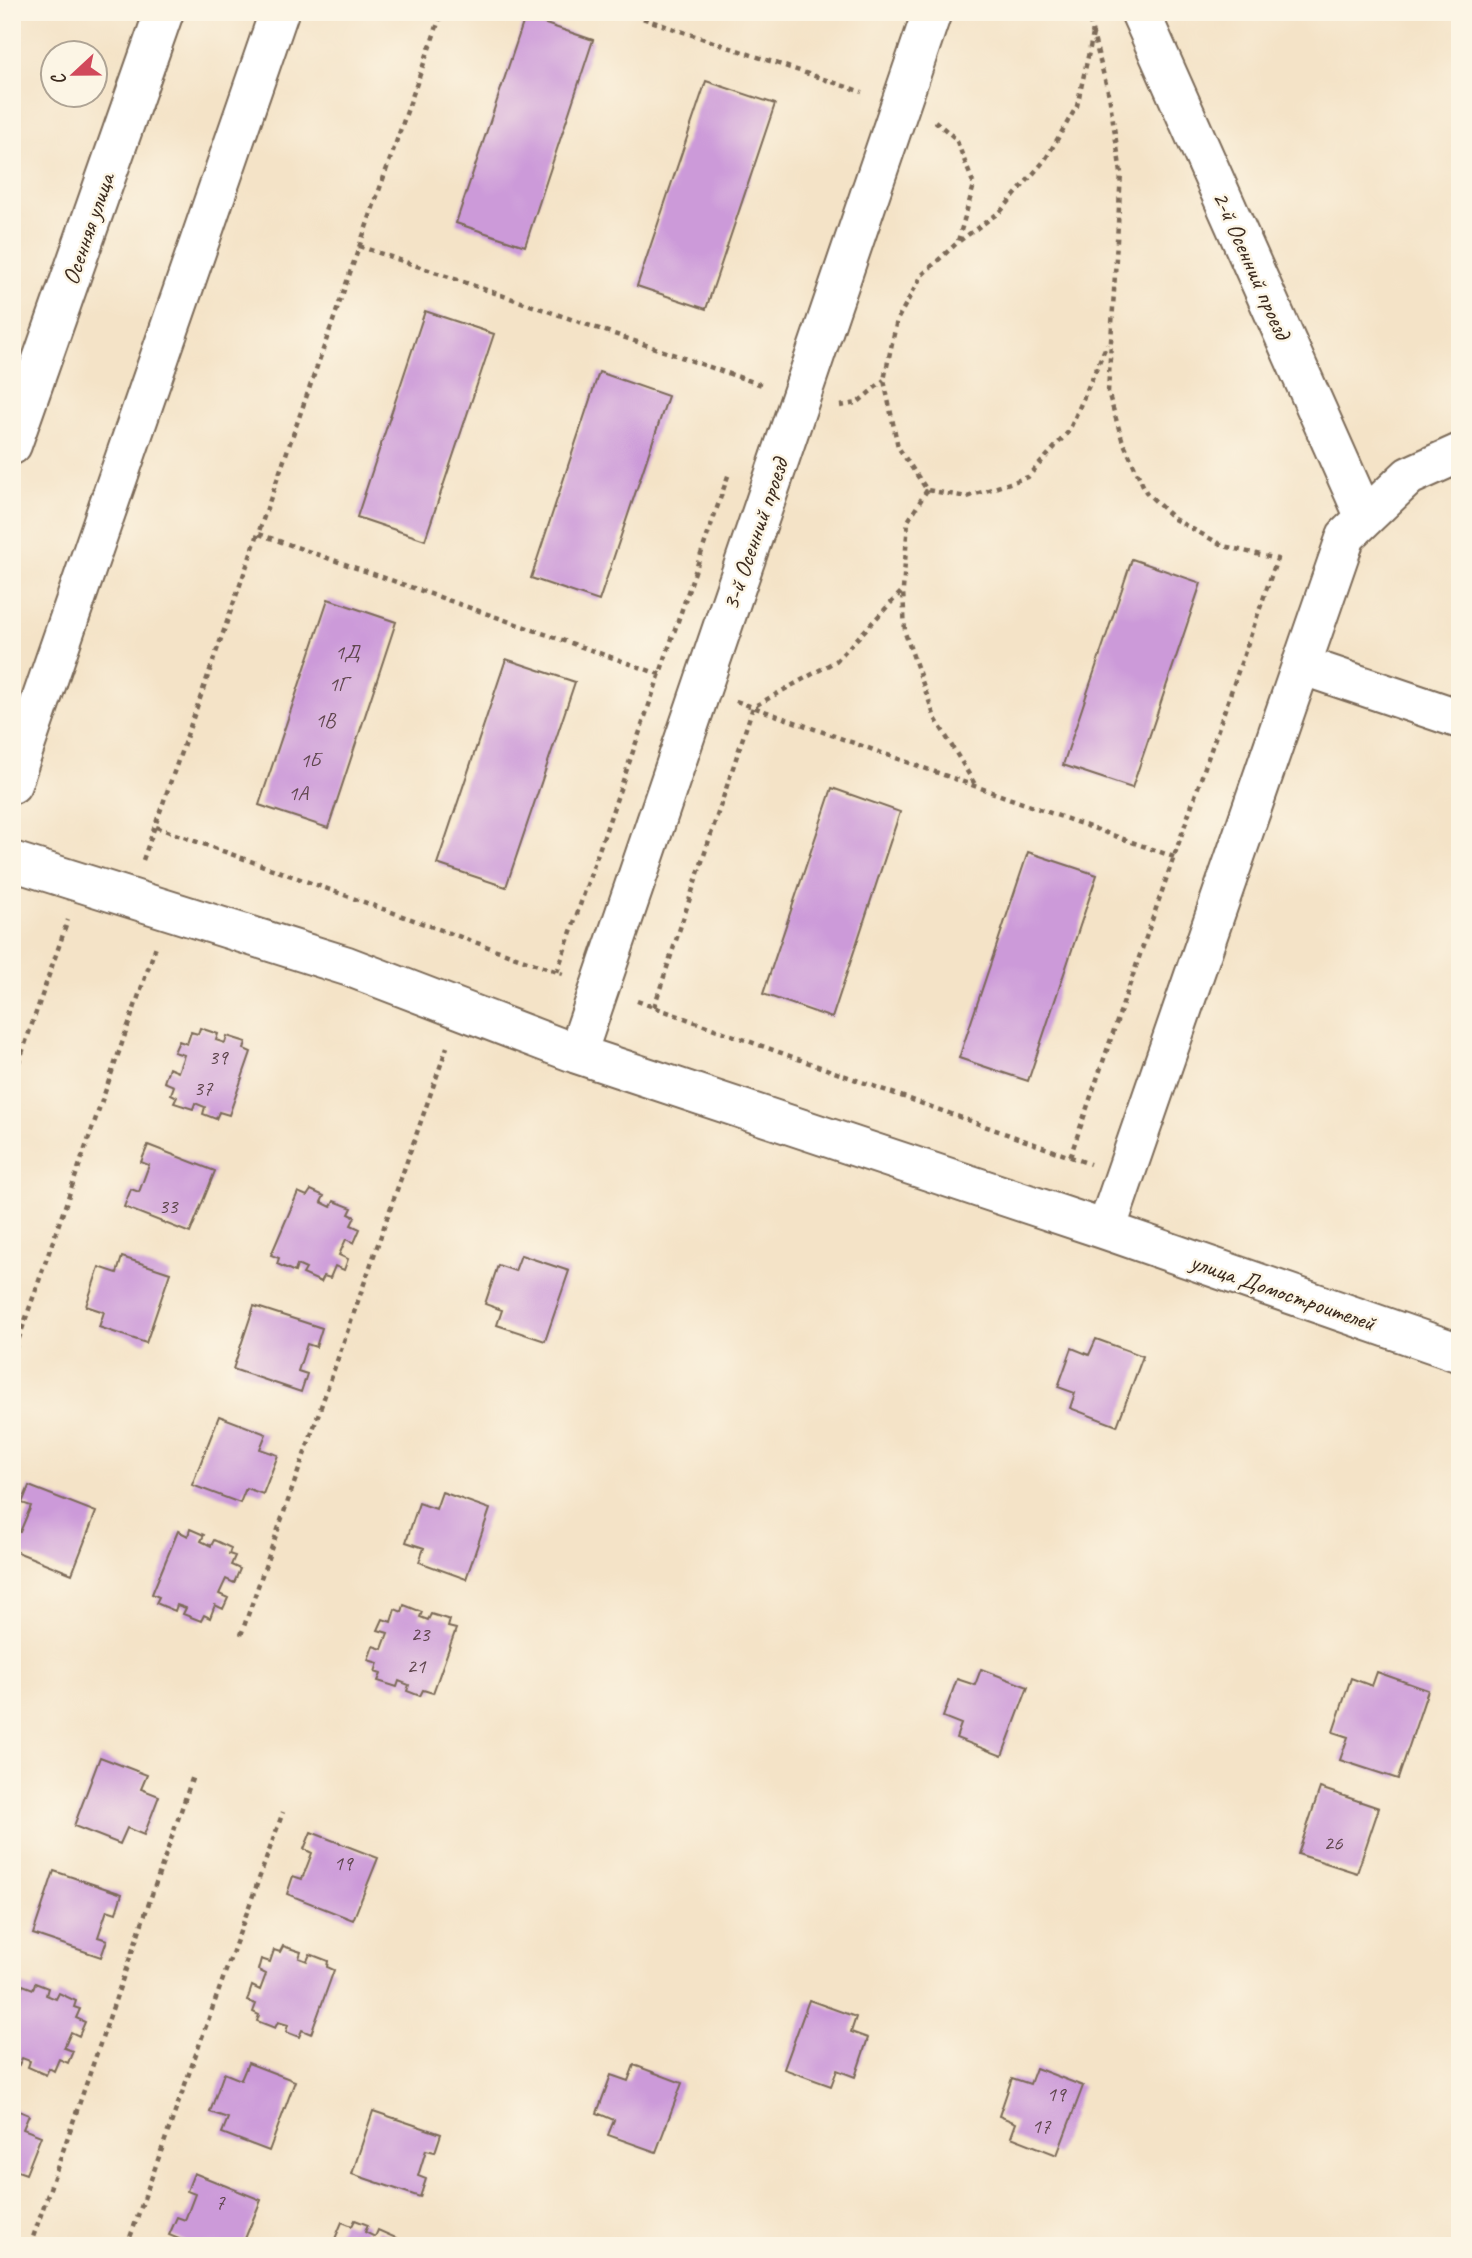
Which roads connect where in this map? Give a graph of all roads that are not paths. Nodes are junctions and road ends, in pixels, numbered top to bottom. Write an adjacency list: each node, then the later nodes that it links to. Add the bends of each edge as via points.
1 (164, 12): 5 (street, Осенняя улица)
2 (279, 12): 10 (street)
3 (932, 12): 12 (street, 3-й Осенний проезд)
4 (1140, 12): 7 (street, 2-й Осенний проезд)
5 (12, 445)
6 (1460, 453): 7 (street, via 1409,476)
7 (1365, 518): 8 (street, via 1346,536)
8 (1301, 664): 9 (street); 13 (street)
9 (1460, 719)
10 (12, 785)
11 (12, 861): 12 (street, улица Домостроителей, via 347,966)
12 (577, 1054): 13 (street, улица Домостроителей)
13 (1106, 1230): 14 (street, улица Домостроителей)
14 (1460, 1353)

